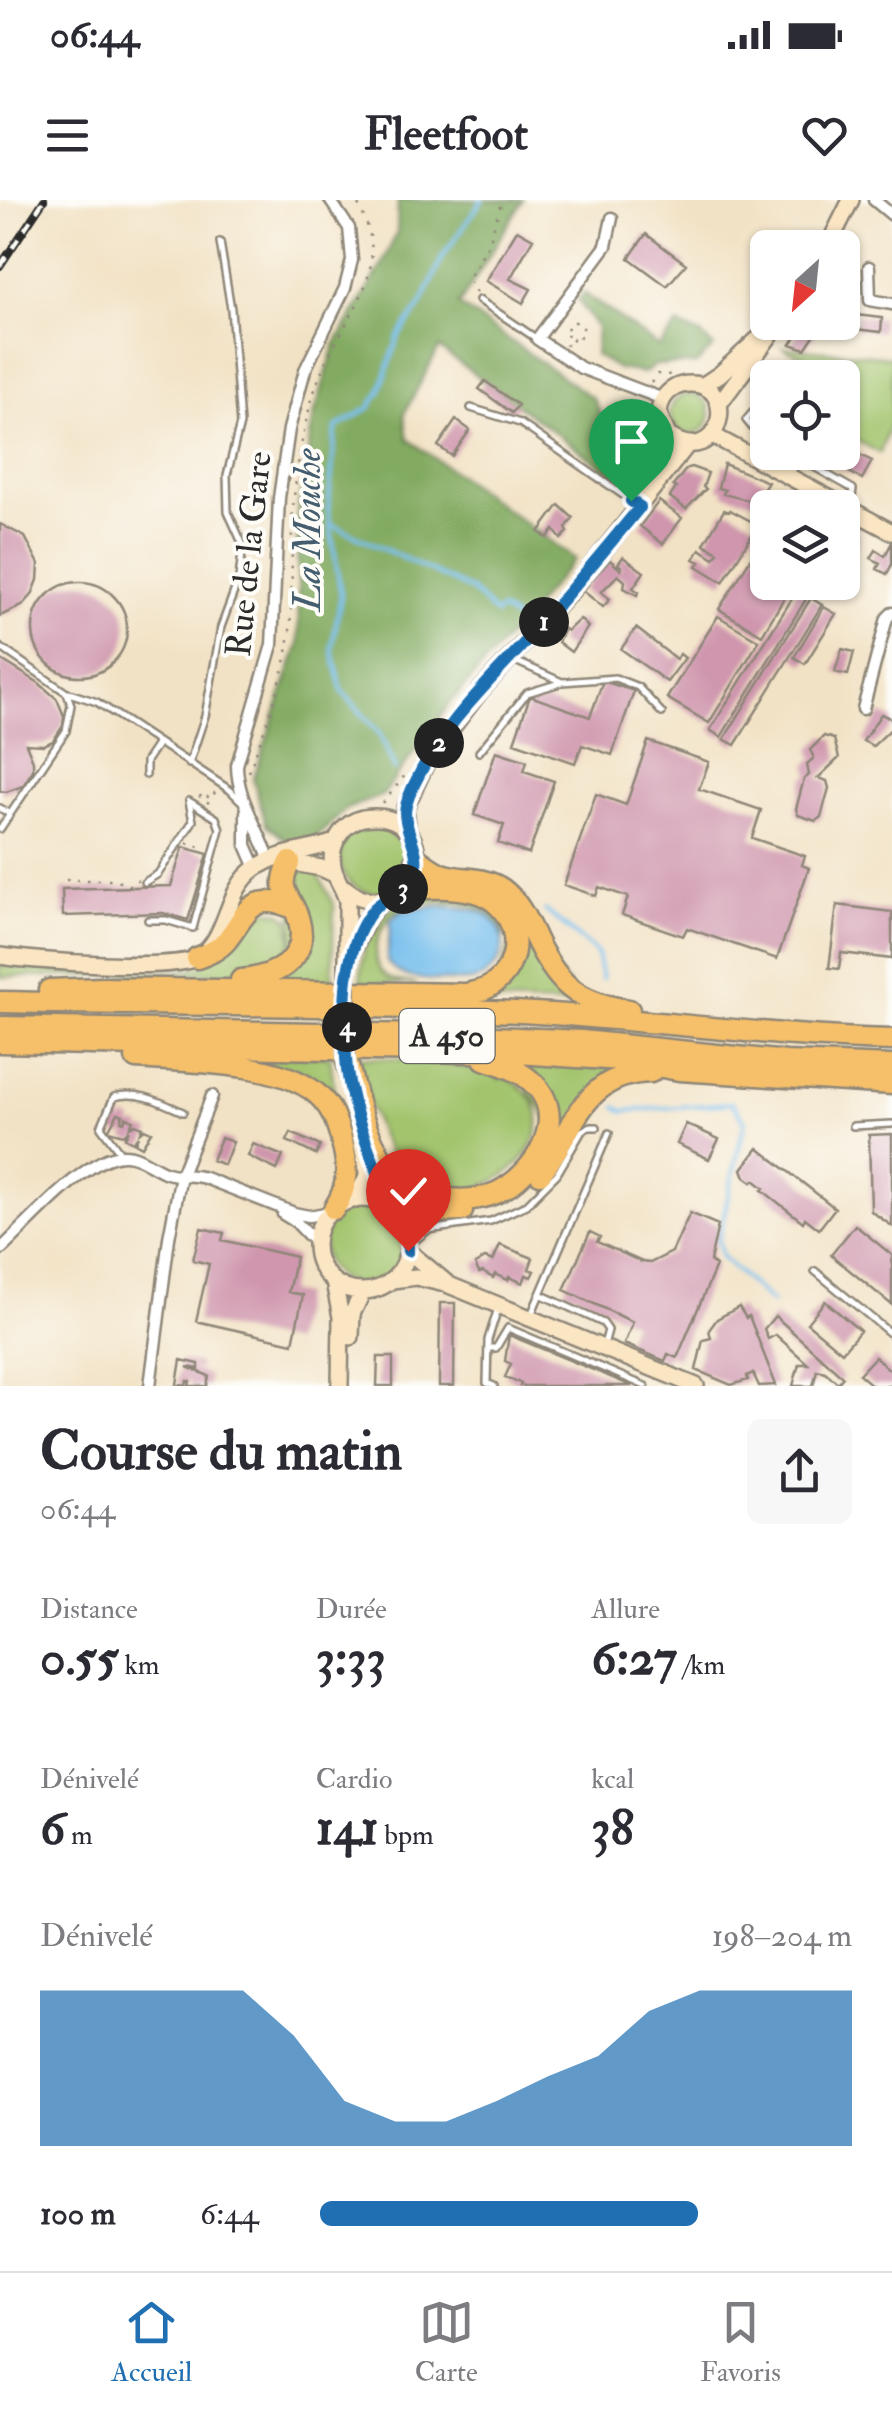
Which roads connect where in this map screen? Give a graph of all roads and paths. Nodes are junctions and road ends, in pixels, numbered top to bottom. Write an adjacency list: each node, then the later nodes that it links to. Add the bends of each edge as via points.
1 (330, 200): 48 (street, Rue de la Gare, via 348,228 352,260 289,429 278,498 272,646 237,765)
2 (355, 200): 44 (path, via 372,238 373,263 309,403 293,506 290,636)
3 (506, 200): 12 (path, via 468,279)
4 (851, 200): 8 (main road)
5 (874, 200): 6 (street)
6 (892, 215)
7 (612, 218): 14 (street, via 606,246)
8 (835, 230)
9 (220, 242): 43 (lane, via 240,424 228,512 243,545)
10 (860, 263): 11 (path)
11 (869, 267): 13 (street, via 870,300)
12 (479, 300): 14 (lane)
13 (892, 304)
14 (536, 338): 18 (street)
15 (571, 338): 18 (path)
16 (758, 340): 20 (main road)
17 (765, 340): 23 (main road)
18 (560, 354): 21 (street)
19 (678, 374): 21 (path, via 657,374)
20 (702, 386): 22 (main road, via 680,385); 23 (main road)
21 (646, 393): 22 (street); 29 (path, via 642,404)
22 (663, 399): 26 (main road, via 659,414)
23 (719, 404): 25 (main road)
24 (471, 408): 32 (lane, via 520,423)
25 (712, 435): 27 (main road); 28 (main road)
26 (668, 436): 27 (main road); 31 (main road)
27 (688, 444): 31 (main road)
28 (750, 455)
29 (656, 456)
30 (778, 470): 33 (main road)
31 (654, 490): 32 (main road)
32 (640, 507): 36 (main road)
33 (892, 532)
34 (892, 613): 39 (street)
35 (0, 648): 38 (lane)
36 (510, 659): 37 (lane); 45 (main road)
37 (562, 682): 40 (lane, via 615,678 638,688); 42 (lane, via 527,693)
38 (68, 693): 41 (lane, via 97,702); 51 (lane, via 66,732)
39 (863, 708)
40 (662, 713)
41 (158, 743): 43 (lane); 46 (lane, via 146,761)
42 (479, 752)
43 (189, 764): 47 (lane)
44 (248, 774)
45 (419, 774): 52 (main road); 54 (main road, via 405,808)
46 (146, 776)
47 (221, 784): 48 (lane); 50 (path, via 210,799 202,793 209,802)
48 (246, 806): 59 (street, Rue de la Gare); 59 (street, Rue de la Gare, via 246,845)
49 (0, 808): 51 (lane)
50 (204, 810): 61 (lane, via 190,801 193,822 158,874); 66 (lane, via 220,829 193,928)
51 (10, 814): 53 (lane)
52 (380, 816): 54 (main road); 56 (main road, via 356,820)
53 (0, 829)
54 (408, 832): 58 (main road)
55 (184, 842): 57 (path, via 201,847)
56 (335, 842): 59 (main road); 62 (main road)
57 (199, 852)
58 (416, 858): 63 (main road); 74 (highway, via 443,875 503,890 552,968 580,997)
59 (279, 860): 62 (main road, via 321,868); 65 (highway); 68 (main road, via 238,886 214,944)
60 (66, 880): 61 (path, via 132,886)
61 (142, 881)
62 (340, 882): 64 (main road, via 362,899); 69 (main road)
63 (403, 889): 64 (main road); 70 (highway, via 467,890 496,902 515,935 505,972 489,988 466,994)
64 (382, 900): 69 (main road)
65 (291, 907): 68 (highway, via 254,905 224,943); 70 (highway, via 300,944 272,975)
66 (148, 920)
67 (0, 956): 68 (main road, via 70,963)
68 (197, 958)
69 (349, 961): 78 (main road, bridge)
70 (102, 988): 71 (highway)
71 (0, 990)
72 (0, 1002): 74 (highway, A 450, via 468,1010)
73 (0, 1027): 79 (highway, A 450, via 582,1041)
74 (694, 1028): 75 (highway, A 450)
75 (892, 1040)
76 (0, 1044): 77 (highway); 94 (highway, via 187,1062 299,1082 322,1098 342,1141 348,1172)
77 (462, 1053): 78 (highway, via 505,1066 534,1084 548,1129 531,1168 475,1199 413,1190 390,1170 375,1147); 80 (highway, via 622,1060)
78 (346, 1058): 83 (main road)
79 (892, 1066)
80 (679, 1070): 81 (highway); 96 (highway, via 613,1078 584,1103 551,1160 521,1192 474,1210 434,1212)
81 (892, 1084)
82 (212, 1096): 90 (street)
83 (353, 1106): 91 (main road, via 368,1174); 93 (main road)
84 (183, 1112): 89 (lane, via 146,1096 114,1097 102,1127)
85 (892, 1124): 86 (lane)
86 (853, 1126)
87 (597, 1127): 96 (lane, via 582,1131 557,1174 526,1205 491,1221 428,1230)
88 (609, 1133): 103 (lane)
89 (122, 1155): 90 (street); 97 (street, via 78,1178)
90 (181, 1175): 92 (street, via 205,1178); 109 (street)
91 (356, 1200): 93 (main road); 94 (main road)
92 (270, 1206): 94 (street, via 301,1216); 95 (street)
93 (391, 1209): 96 (main road)
94 (332, 1211): 95 (main road)
95 (316, 1243): 100 (main road, via 322,1268)
96 (408, 1244): 99 (main road); 101 (main road)
97 (0, 1250)
98 (815, 1272): 106 (lane)
99 (392, 1280): 101 (main road); 102 (main road)
100 (334, 1282): 102 (main road); 110 (main road)
101 (450, 1284): 104 (main road)
102 (363, 1291): 111 (main road, via 351,1324)
103 (540, 1294): 105 (lane); 108 (lane, via 603,1323)
104 (499, 1305): 105 (main road); 107 (lane)
105 (530, 1318): 108 (main road)
106 (892, 1335)
107 (488, 1348): 112 (lane, via 487,1383); 113 (lane, via 496,1348 508,1328)
108 (603, 1348): 114 (main road)
109 (150, 1386)
110 (340, 1386)
111 (350, 1386)
112 (494, 1386)
113 (644, 1386)
114 (696, 1386)

